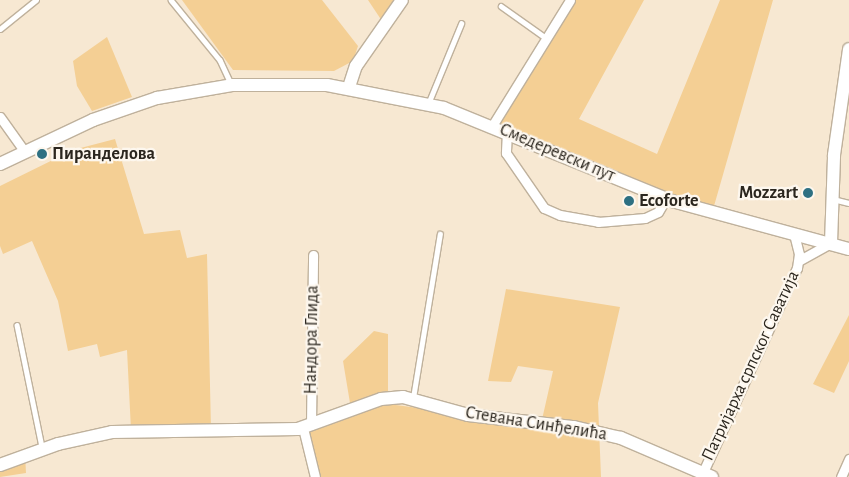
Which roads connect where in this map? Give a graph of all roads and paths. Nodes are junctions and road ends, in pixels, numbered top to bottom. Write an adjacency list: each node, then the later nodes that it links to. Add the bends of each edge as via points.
1 (36, 0): 7 (lane)
2 (171, 0): 10 (lane, via 220,60)
3 (402, 0): 11 (street, via 356,66)
4 (570, 0): 8 (street)
5 (501, 6): 8 (lane)
6 (460, 24): 12 (lane)
7 (0, 29)
8 (546, 38): 15 (street)
9 (849, 49): 13 (street)
10 (232, 85): 11 (street, Смедеревски пут); 17 (street, Смедеревски пут, via 126,107)
11 (349, 87): 12 (street, Смедеревски пут)
12 (428, 104): 15 (street, Смедеревски пут)
13 (844, 106): 20 (street)
14 (0, 118): 17 (street)
15 (492, 126): 16 (street, Смедеревски пут)
16 (507, 132): 19 (street, Смедеревски пут); 19 (street, via 506,153 544,208 560,215 598,222 646,218 658,212)
17 (25, 152): 18 (street, Смедеревски пут)
18 (0, 164)
19 (666, 198): 23 (street, Смедеревски пут)
20 (832, 199): 21 (lane); 24 (street)
21 (849, 203)
22 (440, 234): 29 (lane)
23 (794, 234): 24 (street, Смедеревски пут); 27 (street, Патријарха српског Саватија)
24 (831, 243): 25 (street, Смедеревски пут); 27 (street, Патријарха српског Саватија)
25 (849, 249)
26 (313, 255): 30 (street, Нандора Глида)
27 (800, 260): 34 (street, Патријарха српског Саватија)
28 (17, 325): 31 (lane)
29 (413, 398): 30 (street, Стевана Синђелића, via 382,399); 34 (street, Стевана Синђелића, via 468,415 603,433)
30 (306, 426): 31 (street, Стевана Синђелића, via 112,432); 35 (street, Нандора Глида)
31 (42, 449): 33 (street, Стевана Синђелића)
32 (849, 459): 36 (street)
33 (0, 464)
34 (708, 475)
35 (315, 477)
36 (840, 477)

